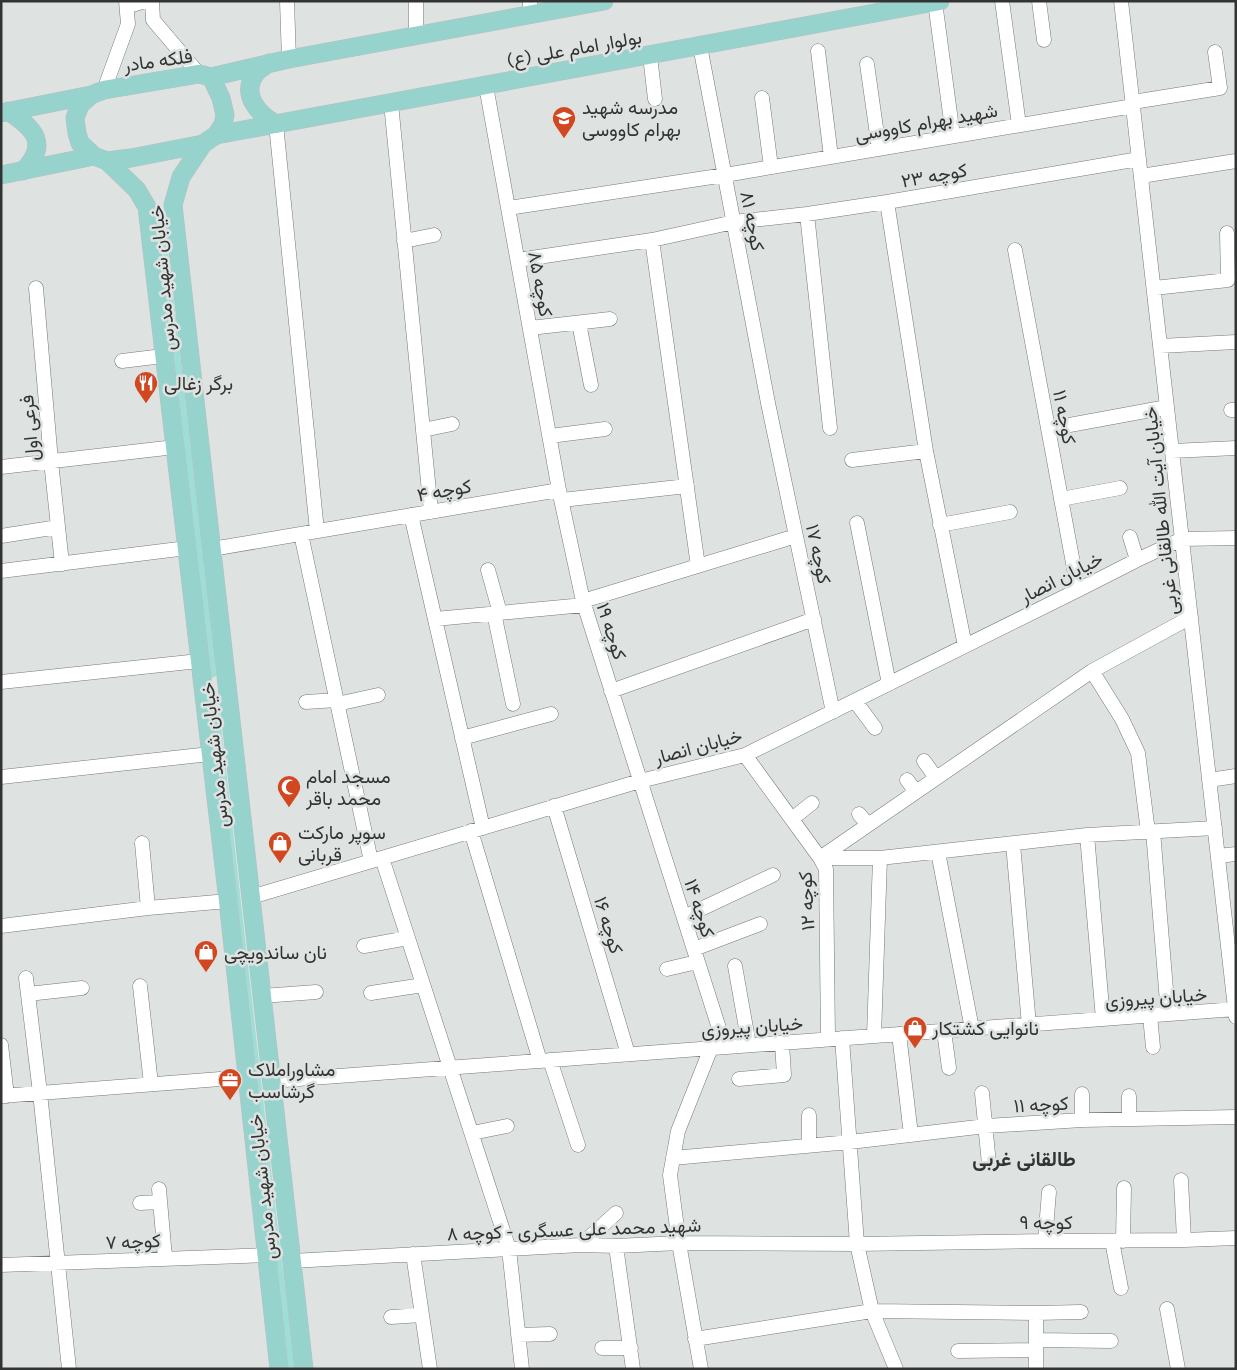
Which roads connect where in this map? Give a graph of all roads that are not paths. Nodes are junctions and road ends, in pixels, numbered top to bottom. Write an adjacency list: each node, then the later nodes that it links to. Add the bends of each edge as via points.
1 (126, 1): 2 (street, via 132,5); 23 (street, via 128,24)
2 (145, 1)
3 (152, 1): 21 (street, via 153,20)
4 (287, 1): 18 (street)
5 (416, 1): 12 (street)
6 (604, 1): 11 (main road)
7 (1002, 1): 30 (street)
8 (1039, 1): 13 (street)
9 (1121, 1): 27 (street, خیابان آیت الله طالقانی غربی)
10 (937, 2): 14 (main road, بولوار امام علی (ع)); 31 (street)
11 (530, 8): 12 (main road)
12 (416, 36): 18 (main road)
13 (1044, 40)
14 (700, 46): 17 (main road, بولوار امام علی (ع)); 41 (street, کوچه ۸۱)
15 (818, 51): 34 (street)
16 (1215, 52): 27 (street, شهید بهرام کاووسی, via 1220,88)
17 (650, 56): 22 (main road, بولوار امام علی (ع)); 25 (street)
18 (289, 59): 19 (main road)
19 (269, 63): 21 (main road); 29 (main road, via 256,72 251,83 252,102 263,116)
20 (867, 64): 33 (street)
21 (205, 75): 23 (main road, فلکه مادر); 32 (main road, فلکه مادر, via 221,98 225,115 222,125)
22 (486, 86): 26 (main road, بولوار امام علی (ع)); 46 (street, کوچه ۸۵)
23 (97, 92): 28 (main road); 35 (main road, via 80,106 75,118 80,143)
24 (762, 98): 38 (street)
25 (655, 99)
26 (391, 103): 29 (main road, بولوار امام علی (ع)); 52 (street)
27 (1133, 104): 30 (street, شهید بهرام کاووسی); 36 (street, خیابان آیت الله طالقانی غربی)
28 (4, 112): 39 (main road, via 28,126 34,134 35,157)
29 (276, 124): 32 (main road, بولوار امام علی (ع)); 90 (street)
30 (1019, 125): 31 (street, شهید بهرام کاووسی)
31 (953, 136): 33 (street, شهید بهرام کاووسی)
32 (209, 139): 35 (main road, via 131,158); 44 (main road, خیابان شهید مدرس, via 181,177)
33 (879, 149): 34 (street, شهید بهرام کاووسی)
34 (831, 157): 38 (street, شهید بهرام کاووسی)
35 (101, 158): 39 (main road); 45 (main road, خیابان شهید مدرس, via 138,190)
36 (1139, 159): 42 (street, خیابان آیت الله طالقانی غربی); 43 (street, کوچه ۲۳)
37 (1236, 161): 42 (street)
38 (770, 167): 41 (street, شهید بهرام کاووسی)
39 (23, 171): 40 (main road)
40 (1, 175)
41 (725, 175): 46 (street, شهید بهرام کاووسی); 48 (street, کوچه ۸۱)
42 (1141, 176): 56 (street, خیابان آیت الله طالقانی غربی)
43 (887, 202): 47 (street, کوچه ۲۳); 75 (street)
44 (173, 205): 45 (main road); 98 (main road, خیابان شهید مدرس)
45 (147, 207): 62 (main road, خیابان شهید مدرس)
46 (508, 208): 54 (street, کوچه ۸۵)
47 (807, 214): 48 (street, کوچه ۲۳); 68 (street)
48 (734, 222): 51 (street, کوچه ۲۳); 65 (street, کوچه ۸۱)
49 (1227, 233): 56 (street, via 1228,280)
50 (434, 236): 52 (street)
51 (652, 240): 54 (street, کوچه ۲۳); 80 (street)
52 (404, 241): 71 (street)
53 (1014, 250): 70 (street, کوچه ۱۱)
54 (518, 260): 59 (street, کوچه ۸۵)
55 (36, 288): 78 (street, فرعی اول)
56 (1154, 288): 61 (street, خیابان آیت الله طالقانی غربی)
57 (610, 319): 58 (street)
58 (579, 323): 59 (street); 64 (street)
59 (530, 328): 72 (street, کوچه ۸۵)
60 (1236, 342): 61 (street)
61 (1160, 346): 66 (street, خیابان آیت الله طالقانی غربی)
62 (163, 356): 63 (street); 73 (main road, خیابان شهید مدرس)
63 (122, 361)
64 (590, 385)
65 (768, 403): 93 (street, کوچه ۱۷)
66 (1167, 407): 70 (street); 76 (street, خیابان آیت الله طالقانی غربی)
67 (452, 424): 71 (street)
68 (830, 428)
69 (606, 429): 72 (street)
70 (1048, 429): 83 (street, کوچه ۱۱)
71 (423, 430): 84 (street)
72 (550, 436): 82 (street, کوچه ۸۵)
73 (175, 446): 78 (street); 97 (main road, خیابان شهید مدرس)
74 (1236, 448): 76 (street)
75 (926, 451): 77 (street); 88 (street)
76 (1172, 451): 96 (street, خیابان آیت الله طالقانی غربی)
77 (852, 460)
78 (51, 461): 79 (street); 89 (street, فرعی اول)
79 (1, 467)
80 (687, 486): 82 (street); 101 (street)
81 (1120, 488): 83 (street)
82 (560, 495): 84 (street, کوچه ۴); 105 (street, کوچه ۱۹)
83 (1061, 499): 104 (street, کوچه ۱۱)
84 (431, 512): 86 (street, کوچه ۴)
85 (1010, 512): 88 (street)
86 (411, 515): 90 (street); 108 (street, کوچه ۴)
87 (858, 523): 114 (street)
88 (940, 525): 110 (street)
89 (58, 527): 92 (street); 100 (street, فرعی اول)
90 (317, 531): 91 (street)
91 (301, 534): 98 (street); 119 (street)
92 (1, 536)
93 (796, 536): 101 (street); 109 (street, کوچه ۱۷)
94 (1130, 537): 99 (street)
95 (1236, 538): 96 (street)
96 (1182, 539): 99 (street, خیابان انصار); 107 (street, خیابان آیت الله طالقانی غربی)
97 (186, 548): 100 (street); 111 (main road, خیابان شهید مدرس)
98 (212, 549): 151 (main road, خیابان شهید مدرس)
99 (1137, 560): 104 (street, خیابان انصار)
100 (62, 564): 103 (street)
101 (698, 566): 105 (street)
102 (488, 570): 106 (street)
103 (1, 571)
104 (1078, 590): 110 (street, خیابان انصار)
105 (583, 603): 106 (street); 115 (street, کوچه ۱۹)
106 (497, 613): 108 (street); 120 (street)
107 (1191, 616): 112 (street); 133 (street, خیابان آیت الله طالقانی غربی)
108 (435, 619): 124 (street, کوچه ۴)
109 (814, 619): 115 (street); 121 (street, کوچه ۱۷)
110 (965, 646): 114 (street, خیابان انصار)
111 (199, 661): 113 (street); 125 (main road, خیابان شهید مدرس)
112 (1092, 671): 130 (street); 140 (street, via 1122,719 1138,753)
113 (1, 682)
114 (889, 684): 117 (street, خیابان انصار)
115 (611, 691): 131 (street, کوچه ۱۹)
116 (378, 695): 119 (street)
117 (855, 701): 121 (street, خیابان انصار); 123 (street)
118 (306, 702): 119 (street)
119 (337, 702): 149 (street)
120 (513, 704)
121 (833, 712): 126 (street, خیابان انصار)
122 (551, 714): 124 (street)
123 (875, 728)
124 (462, 738): 139 (street, کوچه ۴)
125 (210, 754): 128 (street); 152 (main road, خیابان شهید مدرس)
126 (745, 755): 131 (street, خیابان انصار); 137 (street, کوچه ۱۲)
127 (924, 761): 130 (street)
128 (1, 776)
129 (1236, 776): 133 (street)
130 (936, 778): 134 (street)
131 (640, 780): 136 (street, خیابان انصار); 155 (street, کوچه ۱۴)
132 (907, 780): 134 (street)
133 (1209, 780): 138 (street, خیابان آیت الله طالقانی غربی)
134 (916, 792): 147 (street, via 864,819)
135 (812, 803): 137 (street)
136 (554, 806): 139 (street, خیابان انصار); 187 (street, کوچه ۱۶)
137 (792, 819): 147 (street, کوچه ۱۲)
138 (1215, 828): 140 (street); 146 (street, خیابان آیت الله طالقانی غربی)
139 (477, 829): 149 (street, خیابان انصار); 188 (street, کوچه ۴)
140 (1151, 832): 141 (street); 172 (street)
141 (1087, 835): 143 (street); 174 (street)
142 (142, 843): 153 (street)
143 (1013, 844): 144 (street); 175 (street)
144 (938, 852): 148 (street); 176 (street)
145 (1236, 854): 146 (street)
146 (1218, 856): 154 (street, خیابان آیت الله طالقانی غربی)
147 (820, 858): 148 (street); 181 (street, کوچه ۱۲, via 826,870)
148 (880, 858): 179 (street)
149 (377, 859): 151 (street, خیابان انصار); 158 (street)
150 (773, 875): 155 (street)
151 (251, 897): 170 (main road, خیابان شهید مدرس)
152 (228, 900): 153 (street); 191 (main road, خیابان شهید مدرس)
153 (148, 908): 157 (street)
154 (1230, 915): 171 (street, خیابان آیت الله طالقانی غربی)
155 (684, 918): 160 (street, کوچه ۱۴)
156 (760, 924): 160 (street)
157 (1, 926)
158 (408, 938): 159 (street); 164 (street)
159 (364, 946)
160 (695, 956): 162 (street); 186 (street, کوچه ۱۴)
161 (735, 966): 184 (street)
162 (667, 969)
163 (26, 978): 169 (street)
164 (423, 985): 168 (street); 189 (street)
165 (140, 986): 194 (street)
166 (82, 988): 169 (street)
167 (316, 992): 170 (street)
168 (371, 993)
169 (28, 994): 195 (street)
170 (262, 996): 193 (main road, خیابان شهید مدرس)
171 (1235, 1012): 172 (street, خیابان پیروزی)
172 (1168, 1014): 173 (street, خیابان پیروزی)
173 (1150, 1016): 174 (street, خیابان پیروزی); 185 (street)
174 (1103, 1019): 175 (street, خیابان پیروزی)
175 (1029, 1024): 176 (street, خیابان پیروزی)
176 (972, 1029): 177 (street, خیابان پیروزی)
177 (944, 1031): 178 (street, خیابان پیروزی); 190 (street)
178 (899, 1034): 179 (street, خیابان پیروزی); 207 (street)
179 (874, 1036): 180 (street, خیابان پیروزی)
180 (842, 1038): 181 (street, خیابان پیروزی); 208 (street)
181 (828, 1040): 182 (street, خیابان پیروزی)
182 (782, 1043): 184 (street, خیابان پیروزی); 192 (street, via 784,1074)
183 (1, 1045): 198 (street)
184 (750, 1045): 186 (street, خیابان پیروزی)
185 (1153, 1047)
186 (718, 1048): 187 (street, خیابان پیروزی); 211 (street, via 678,1131)
187 (628, 1054): 188 (street, خیابان پیروزی)
188 (545, 1060): 189 (street, خیابان پیروزی); 209 (street, کوچه ۴)
189 (450, 1067): 193 (street, خیابان پیروزی); 206 (street)
190 (949, 1068)
191 (246, 1077): 194 (street); 228 (main road, خیابان شهید مدرس)
192 (739, 1079)
193 (271, 1080): 230 (main road, خیابان شهید مدرس)
194 (150, 1084): 195 (street)
195 (40, 1093): 198 (street); 231 (street)
196 (982, 1093): 205 (street)
197 (1082, 1094): 203 (street)
198 (4, 1096)
199 (1128, 1096): 202 (street)
200 (810, 1115): 210 (street)
201 (1236, 1117): 202 (street, کوچه ۱۱)
202 (1128, 1119): 203 (street, کوچه ۱۱)
203 (1082, 1120): 205 (street, کوچه ۱۱)
204 (507, 1126): 206 (street)
205 (986, 1126): 207 (street, کوچه ۱۱); 212 (street)
206 (472, 1133): 226 (street)
207 (911, 1135): 208 (street, کوچه ۱۱)
208 (850, 1142): 210 (street, کوچه ۱۱); 223 (street)
209 (578, 1145)
210 (809, 1146): 211 (street, کوچه ۱۱)
211 (673, 1158): 222 (street, via 670,1175)
212 (989, 1164)
213 (1181, 1180): 219 (street)
214 (1124, 1188): 221 (street)
215 (1049, 1192): 220 (street)
216 (140, 1203): 229 (street, via 159,1196)
217 (616, 1213): 224 (street)
218 (1236, 1238): 219 (street, کوچه ۹)
219 (1184, 1240): 221 (street, کوچه ۹)
220 (1045, 1241): 221 (street, کوچه ۹); 223 (street, کوچه ۹)
221 (1117, 1241): 233 (street)
222 (679, 1243): 223 (street, شهید محمد علی عسگری - کوچه ۸); 225 (street, شهید محمد علی عسگری - کوچه ۸); 242 (street)
223 (857, 1244): 235 (street)
224 (581, 1245): 225 (street, شهید محمد علی عسگری - کوچه ۸); 226 (street, شهید محمد علی عسگری - کوچه ۸)
225 (616, 1246): 246 (street)
226 (509, 1249): 227 (street, شهید محمد علی عسگری - کوچه ۸); 241 (street)
227 (413, 1254): 230 (street, شهید محمد علی عسگری - کوچه ۸); 238 (street)
228 (266, 1255): 229 (street, کوچه ۷); 249 (main road, خیابان شهید مدرس)
229 (165, 1258): 231 (street, کوچه ۷)
230 (292, 1261): 250 (main road, خیابان شهید مدرس)
231 (58, 1263): 232 (street, کوچه ۷); 248 (street)
232 (1, 1265)
233 (1121, 1288)
234 (1167, 1309): 257 (street)
235 (872, 1311): 237 (street); 242 (street); 255 (street)
236 (1081, 1312): 237 (street)
237 (1036, 1313): 244 (street)
238 (422, 1315): 239 (street); 251 (street)
239 (391, 1316)
240 (550, 1334): 241 (street)
241 (518, 1336): 252 (street)
242 (695, 1339): 254 (street)
243 (1111, 1341): 244 (street)
244 (1036, 1345): 247 (street); 256 (street)
245 (602, 1348): 246 (street)
246 (630, 1348): 253 (street)
247 (958, 1351)
248 (69, 1369)
249 (279, 1369)
250 (304, 1369)
251 (430, 1369)
252 (522, 1369)
253 (634, 1369)
254 (700, 1369)
255 (896, 1369)
256 (1036, 1369)
257 (1178, 1369)

